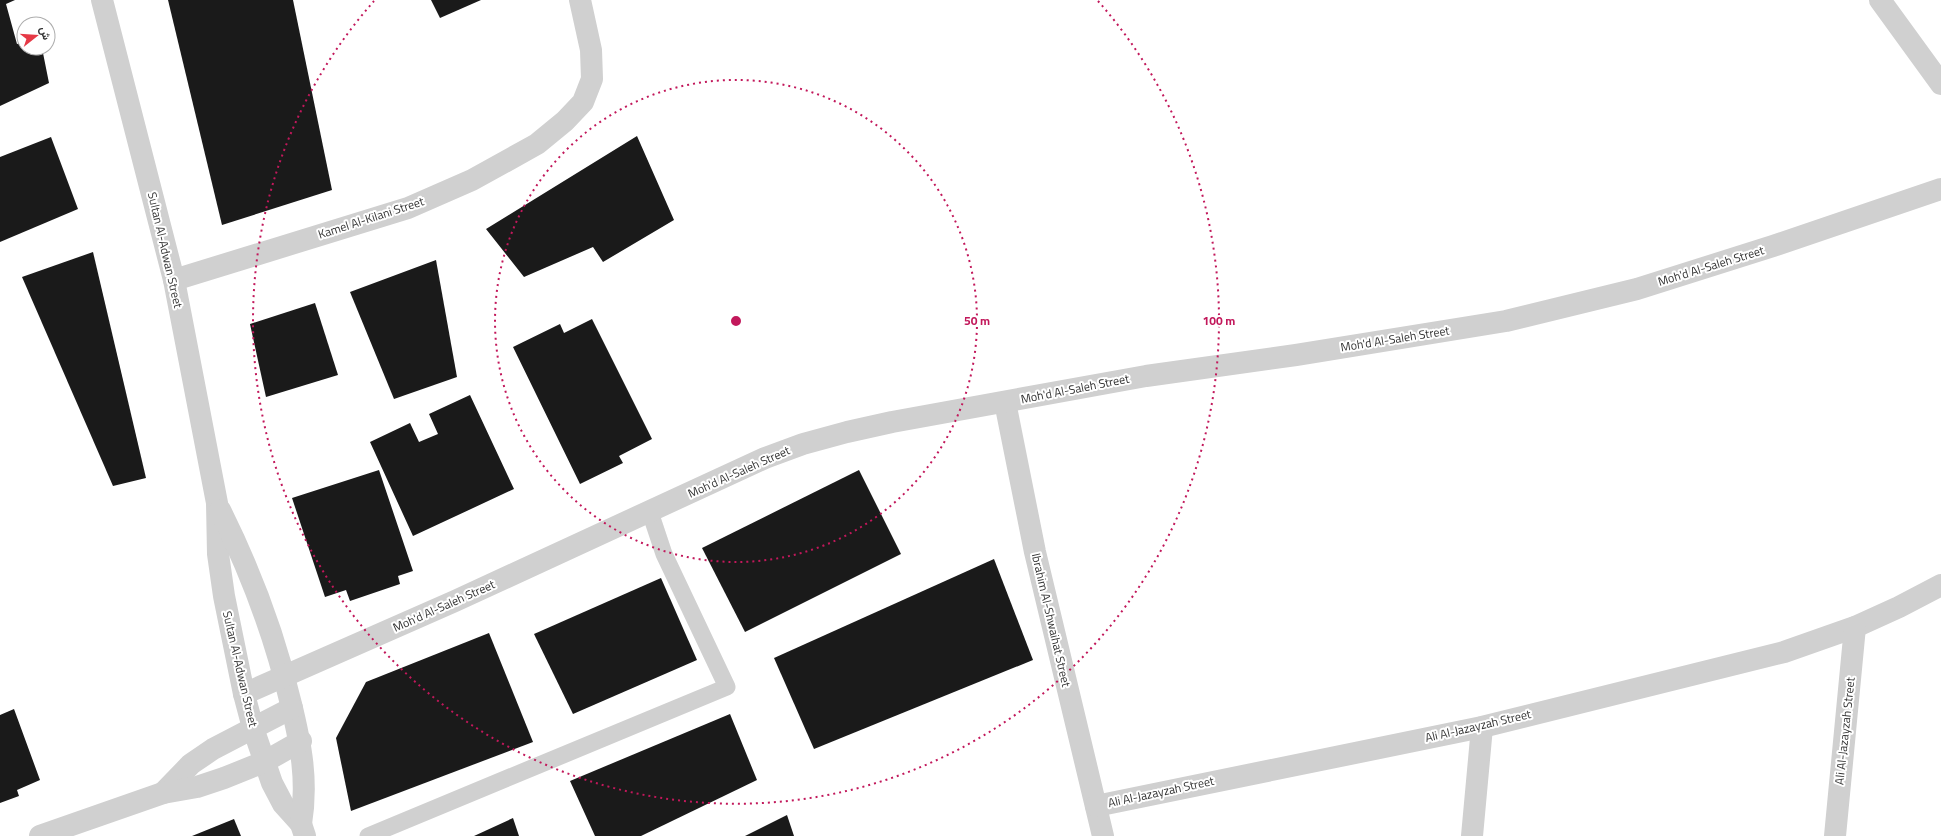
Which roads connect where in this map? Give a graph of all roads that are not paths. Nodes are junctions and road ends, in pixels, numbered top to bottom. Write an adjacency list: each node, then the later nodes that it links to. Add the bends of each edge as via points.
1 (102, 0): 6 (street, Sultan Al-Adwan Street)
2 (580, 0): 6 (street, Kamel Al-Kilani Street, via 591,50 592,79 583,102 537,144 472,180 408,208)
3 (1880, 0): 4 (street)
4 (1941, 84)
5 (1941, 189): 7 (street, Moh'd Al-Saleh Street, via 1637,289 1506,321 1146,376)
6 (174, 280): 8 (street, Sultan Al-Adwan Street)
7 (1005, 402): 9 (street, Moh'd Al-Saleh Street, via 892,422 803,444 766,458); 20 (street, Ibrahim Al-Shwaihat Street, via 1035,552)
8 (217, 503): 12 (street, Sultan Al-Adwan Street, via 260,599); 13 (street, Sultan Al-Adwan Street, via 218,554)
9 (650, 512): 12 (street, Moh'd Al-Saleh Street); 23 (lane, via 664,554 728,687)
10 (1941, 585): 11 (street, Ali Al-Jazayzah Street)
11 (1855, 627): 15 (street, Ali Al-Jazayzah Street, via 1784,652); 26 (street, Ali Al-Jazayzah Street)
12 (285, 677): 13 (street, Moh'd Al-Saleh Street); 14 (street, Sultan Al-Adwan Street)
13 (244, 694): 16 (street, Sultan Al-Adwan Street)
14 (292, 708): 16 (street); 17 (street, Sultan Al-Adwan Street)
15 (1482, 727): 20 (street, Ali Al-Jazayzah Street); 25 (street)
16 (253, 728): 18 (street, Sultan Al-Adwan Street); 19 (street, via 191,764)
17 (300, 741): 18 (street); 21 (street, Sultan Al-Adwan Street, via 305,801)
18 (264, 762): 19 (street, via 198,787); 21 (street, Sultan Al-Adwan Street, via 283,804)
19 (163, 793): 22 (street)
20 (1096, 806): 24 (street, Ibrahim Al-Shwaihat Street)
21 (303, 830)
22 (40, 836)
23 (368, 836)
24 (1103, 836)
25 (1472, 836)
26 (1835, 836)

